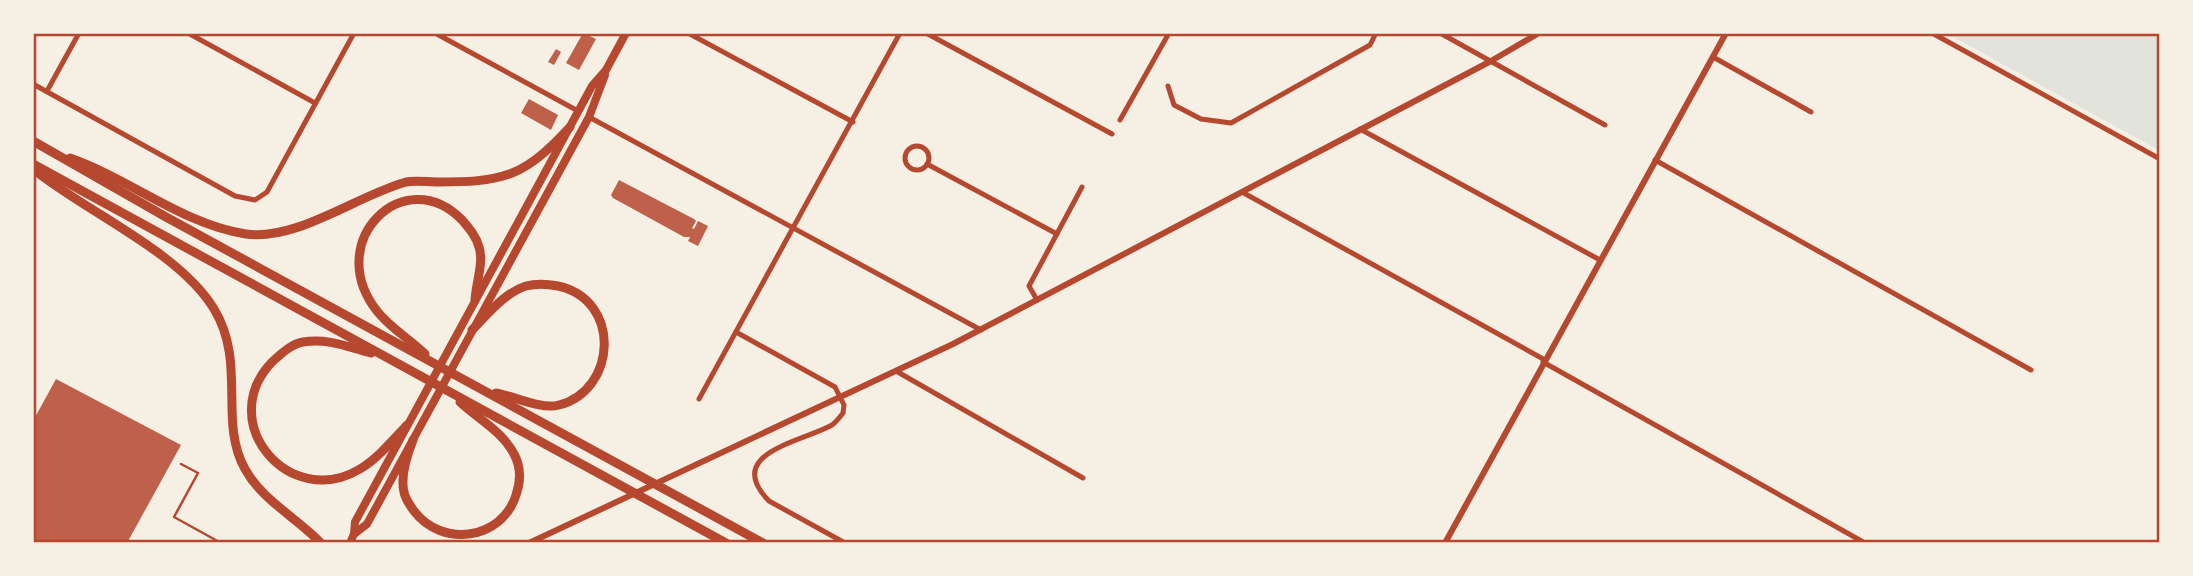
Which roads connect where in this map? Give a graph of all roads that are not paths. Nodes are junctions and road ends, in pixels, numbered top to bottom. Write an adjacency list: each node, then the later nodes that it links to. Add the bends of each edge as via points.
1 (79, 33): 20 (street)
2 (188, 33): 21 (street)
3 (354, 33): 21 (street)
4 (435, 33): 22 (street)
5 (626, 33): 17 (main road)
6 (688, 33): 26 (street)
7 (900, 33): 26 (street)
8 (926, 33): 30 (street)
9 (1169, 33): 25 (street)
10 (1376, 33): 19 (street, via 1370,45 1231,123 1200,119 1174,105)
11 (1440, 33): 16 (street)
12 (1539, 33): 16 (street)
13 (1726, 33): 15 (street)
14 (1932, 33): 33 (street)
15 (1713, 57): 23 (street); 34 (street)
16 (1492, 61): 27 (street); 29 (street)
17 (606, 70): 22 (main road); 24 (main road)
18 (33, 84): 20 (street)
19 (1168, 86)
20 (47, 91): 21 (street, via 236,196 255,200 267,192)
21 (316, 103)
22 (578, 111): 28 (main road)
23 (1811, 112)
24 (589, 117): 39 (street); 44 (main road)
25 (1120, 120)
26 (853, 122): 39 (street)
27 (1605, 125)
28 (570, 127): 32 (highway, via 549,149 514,172 473,182 410,181 287,231 269,234 209,225 98,168); 42 (main road)
29 (1360, 129): 38 (street); 41 (street)
30 (1112, 134)
31 (33, 141): 32 (highway)
32 (49, 151): 49 (highway)
33 (2160, 159)
34 (1655, 160): 41 (street); 50 (street)
35 (927, 164): 35 (street, via 929,157 923,148 912,146 907,151 905,162 910,168 918,170); 40 (street)
36 (33, 166): 47 (highway); 62 (highway, via 71,197 162,256 186,275 214,309 230,348 233,430 245,469 258,488)
37 (1082, 187): 40 (street)
38 (1242, 192): 43 (street); 48 (street)
39 (794, 228): 45 (street); 46 (street)
40 (1057, 234): 43 (street, via 1029,286)
41 (1600, 260): 48 (street)
42 (475, 300): 49 (highway, via 480,248 471,229 455,214 438,204 402,202 374,219 359,252 366,291 377,311); 56 (main road)
43 (1037, 300): 45 (street)
44 (472, 330): 52 (highway, via 502,299 526,286 546,284 587,299 604,330 601,367 589,387 559,405); 57 (main road)
45 (981, 330): 51 (street)
46 (736, 332): 54 (street, via 835,387); 55 (street)
47 (387, 357): 53 (highway); 56 (highway, via 331,342 291,346 258,380 251,413 255,434 278,464 316,481 359,470)
48 (1544, 361): 67 (street); 68 (street)
49 (433, 363): 52 (highway)
50 (2031, 370)
51 (896, 371): 54 (street); 59 (street)
52 (487, 391): 65 (highway)
53 (451, 393): 57 (highway, via 496,431 515,456 520,483 508,513 495,526 463,535 446,534 420,519 404,491); 64 (highway)
54 (841, 396): 63 (street); 66 (street, via 844,414 834,424 769,452 757,462 754,475 769,501)
55 (699, 400)
56 (407, 425): 60 (main road, via 355,522)
57 (413, 440): 60 (main road, via 368,524)
58 (180, 464): 61 (lane, via 198,473 174,517)
59 (1083, 478)
60 (352, 539)
61 (221, 543)
62 (321, 543)
63 (529, 543)
64 (726, 543)
65 (763, 543)
66 (845, 543)
67 (1445, 543)
68 (1865, 543)

